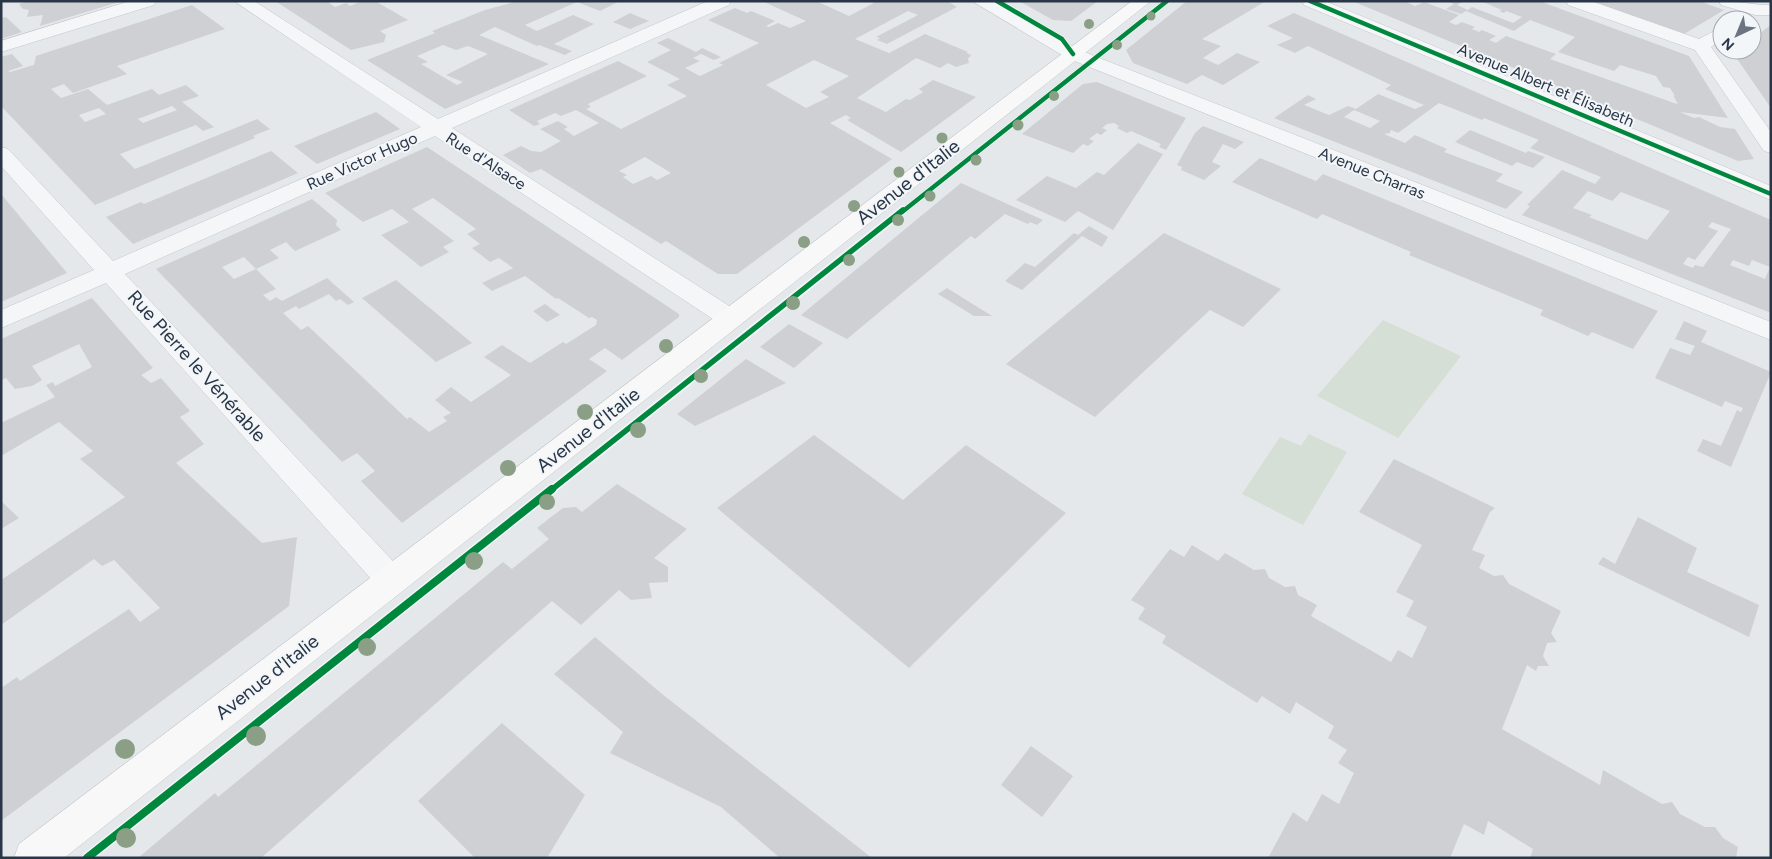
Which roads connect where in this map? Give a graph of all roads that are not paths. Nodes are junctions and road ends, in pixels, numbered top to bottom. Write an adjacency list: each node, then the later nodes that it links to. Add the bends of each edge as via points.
1 (148, 1): 14 (street)
2 (242, 1): 16 (street, Rue d'Alsace)
3 (676, 1): 10 (street)
4 (723, 1): 10 (street, Rue Victor Hugo)
5 (980, 1): 15 (street, Avenue Charras)
6 (1142, 1): 15 (main road, Avenue d'Italie)
7 (1310, 1): 19 (street, Avenue Albert et Élisabeth)
8 (1574, 1): 13 (street)
9 (1727, 1): 11 (street)
10 (702, 10): 16 (street, Rue Victor Hugo)
11 (1763, 10)
12 (1712, 39): 13 (street)
13 (1701, 46): 17 (street)
14 (1, 47)
15 (1073, 54): 21 (main road, Avenue d'Italie); 23 (street, Avenue Charras)
16 (436, 129): 20 (street, Rue Victor Hugo); 21 (street, Rue d'Alsace)
17 (1771, 148)
18 (1, 152): 20 (street, Rue Pierre le Vénérable)
19 (1771, 194)
20 (111, 271): 22 (street, Rue Victor Hugo); 24 (street, Rue Pierre le Vénérable)
21 (731, 319): 24 (main road, Avenue d'Italie)
22 (1, 320)
23 (1771, 332)
24 (392, 581): 25 (main road, Avenue d'Italie)
25 (33, 858)

